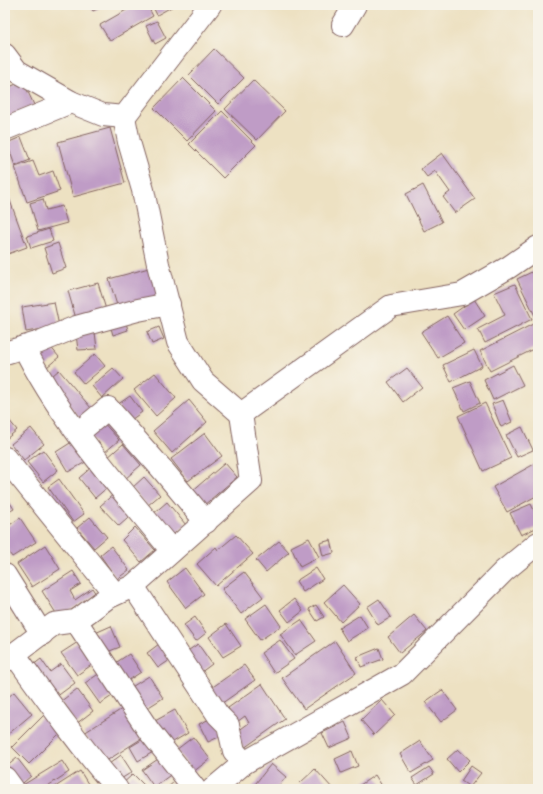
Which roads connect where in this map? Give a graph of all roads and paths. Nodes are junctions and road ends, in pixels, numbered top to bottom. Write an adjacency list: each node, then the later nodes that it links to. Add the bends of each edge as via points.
1 (210, 5): 6 (street)
2 (355, 5): 3 (street)
3 (343, 25)
4 (5, 55): 5 (street, via 17,70)
5 (71, 102): 6 (street, via 103,115); 7 (street)
6 (124, 117): 9 (street)
7 (5, 129)
8 (538, 247): 11 (street, via 462,294 391,306)
9 (169, 304): 10 (street, via 76,327); 11 (street, via 178,342 203,381)
10 (14, 350): 12 (street)
11 (241, 414): 14 (street, via 251,481)
12 (78, 433): 14 (street, via 108,408); 16 (street)
13 (5, 458): 18 (street)
14 (206, 522): 16 (street)
15 (538, 543): 22 (street, via 504,571 402,674)
16 (172, 551): 18 (street)
17 (5, 575): 20 (street)
18 (124, 590): 19 (street, via 107,598); 22 (street, via 228,725 234,751)
19 (76, 621): 20 (street, via 54,624); 26 (street, via 149,731)
20 (42, 634): 21 (street)
21 (10, 658): 25 (street)
22 (244, 763): 27 (street)
23 (5, 778): 24 (street)
24 (13, 789)
25 (117, 789)
26 (195, 789)
27 (213, 789)

